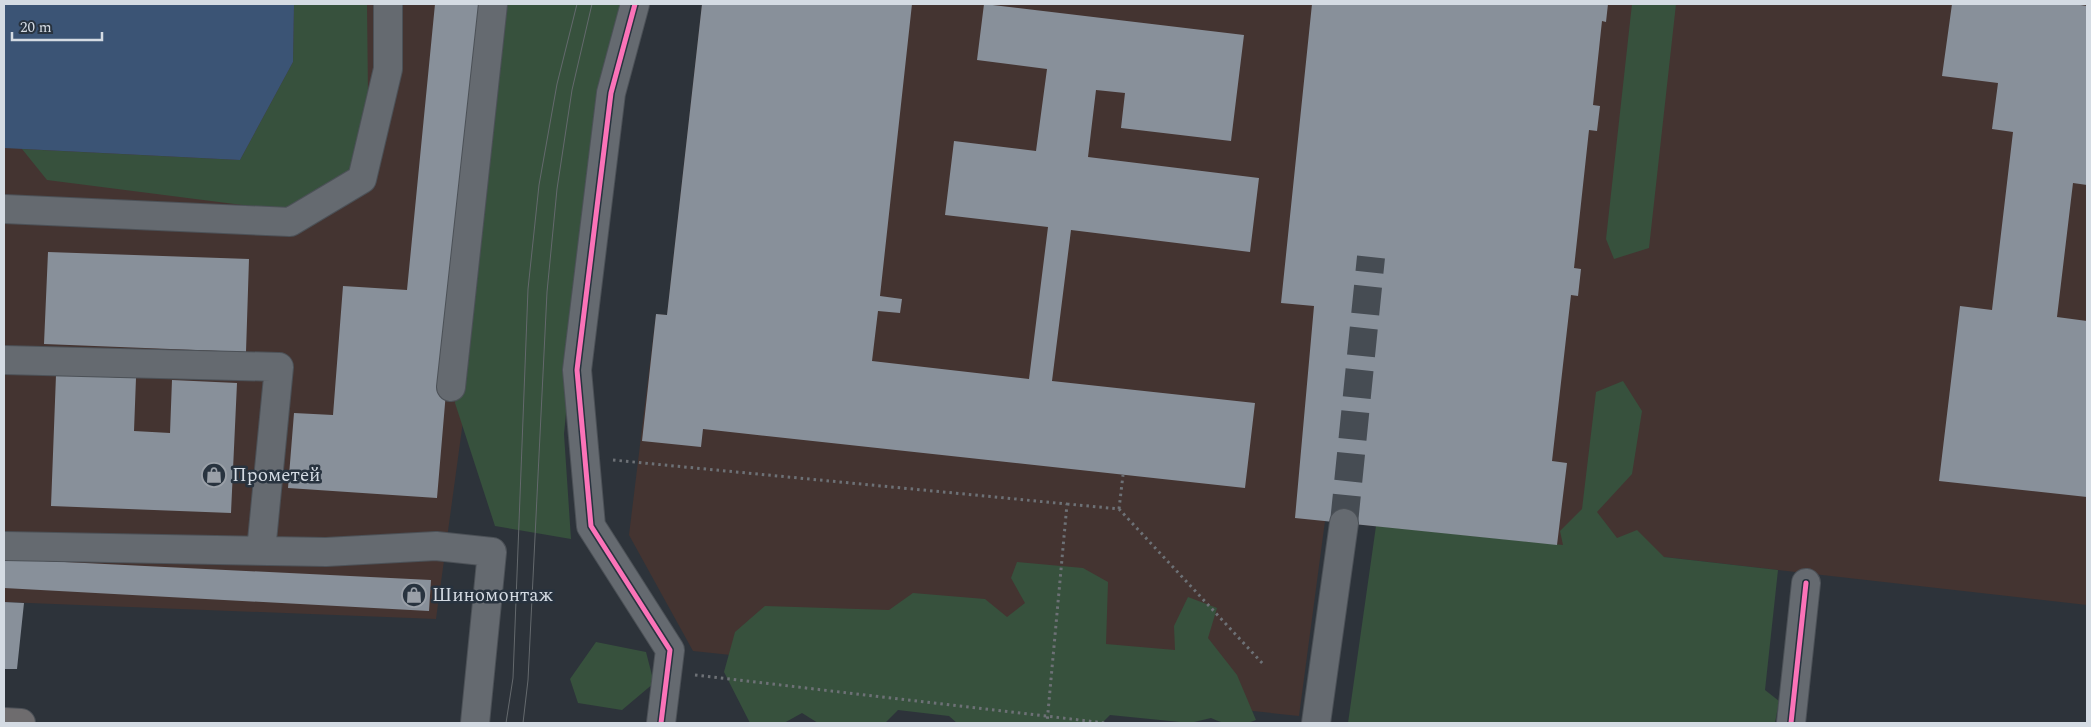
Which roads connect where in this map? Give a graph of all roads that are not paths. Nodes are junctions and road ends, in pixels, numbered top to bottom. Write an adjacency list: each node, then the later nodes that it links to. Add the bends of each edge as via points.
1 (388, 4): 4 (street, via 388,69 362,179 290,222)
2 (493, 4): 6 (street)
3 (635, 4): 14 (street, via 610,93 577,370 591,526 670,650)
4 (4, 209)
5 (4, 360): 9 (street, via 279,367)
6 (451, 387)
7 (1344, 523): 15 (street)
8 (4, 546): 9 (street)
9 (260, 551): 13 (street, via 326,552 436,546 492,552)
10 (1806, 583): 16 (street)
11 (4, 722): 12 (main road)
12 (21, 723)
13 (475, 723)
14 (661, 723)
15 (1316, 723)
16 (1791, 723)

